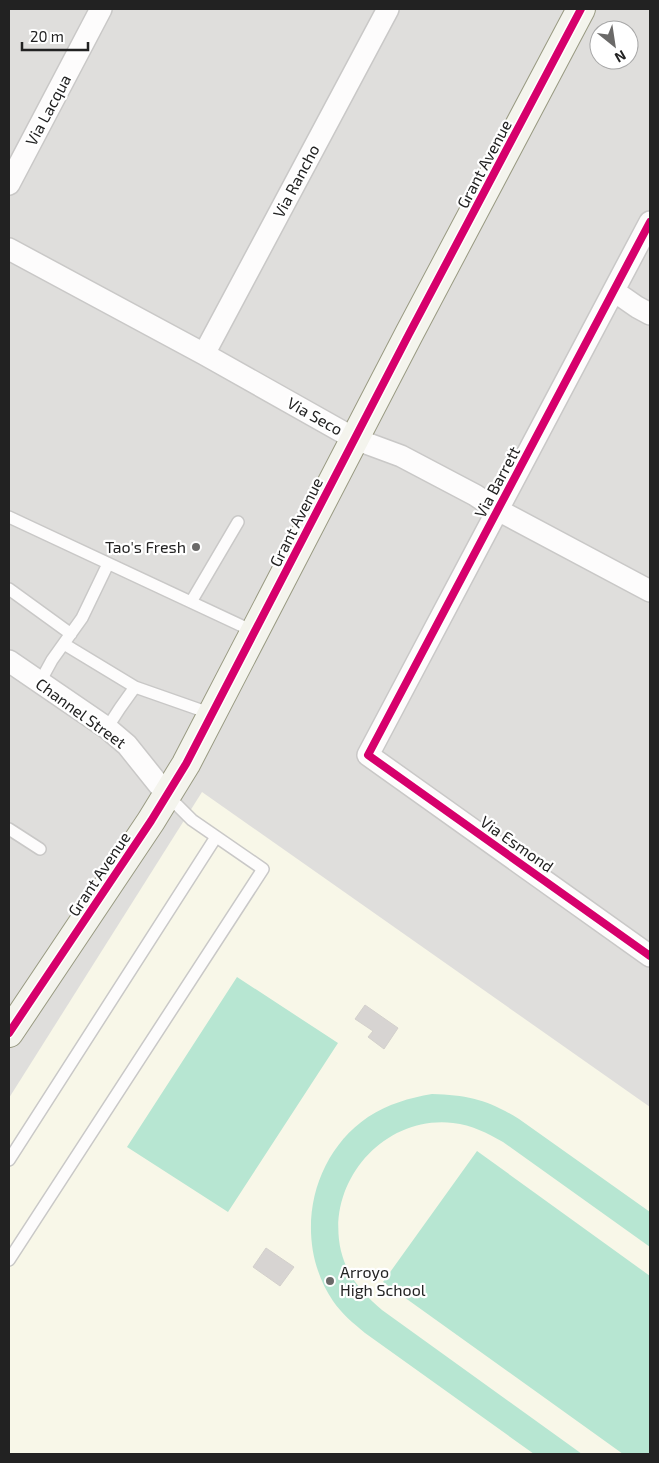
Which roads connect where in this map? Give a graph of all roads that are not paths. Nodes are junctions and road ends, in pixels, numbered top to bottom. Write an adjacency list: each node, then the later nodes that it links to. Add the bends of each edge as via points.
1 (100, 9): 4 (street, Via Lacqua)
2 (388, 9): 9 (street, Via Rancho)
3 (581, 9): 10 (main road, Grant Avenue)
4 (9, 184)
5 (650, 222): 7 (street, Via Barrett)
6 (9, 249): 9 (street, Via Seco)
7 (614, 291): 8 (street); 11 (street, Via Barrett)
8 (650, 314)
9 (204, 354): 10 (street, Via Seco)
10 (355, 439): 11 (street, Via Seco, via 400,456); 18 (main road, Grant Avenue)
11 (498, 510): 16 (street, Via Seco); 26 (street, Via Barrett)
12 (9, 517): 14 (lane)
13 (238, 522): 17 (lane)
14 (108, 564): 17 (lane); 19 (lane)
15 (9, 589): 19 (lane)
16 (650, 591)
17 (191, 602): 18 (lane)
18 (255, 632): 24 (main road, Grant Avenue)
19 (71, 634): 20 (lane)
20 (64, 644): 22 (lane); 23 (lane)
21 (9, 661): 22 (street, Channel Street)
22 (40, 682): 25 (street, Channel Street)
23 (135, 687): 24 (lane); 25 (lane)
24 (212, 714): 27 (main road, Grant Avenue)
25 (107, 728): 27 (street, Channel Street, via 127,745)
26 (368, 755): 31 (street, Via Esmond)
27 (167, 795): 29 (lane, via 192,820); 32 (main road, Grant Avenue)
28 (9, 829): 30 (lane)
29 (216, 837): 33 (lane); 34 (lane, via 263,868)
30 (40, 849)
31 (650, 956)
32 (9, 1033)
33 (9, 1160)
34 (9, 1260)

